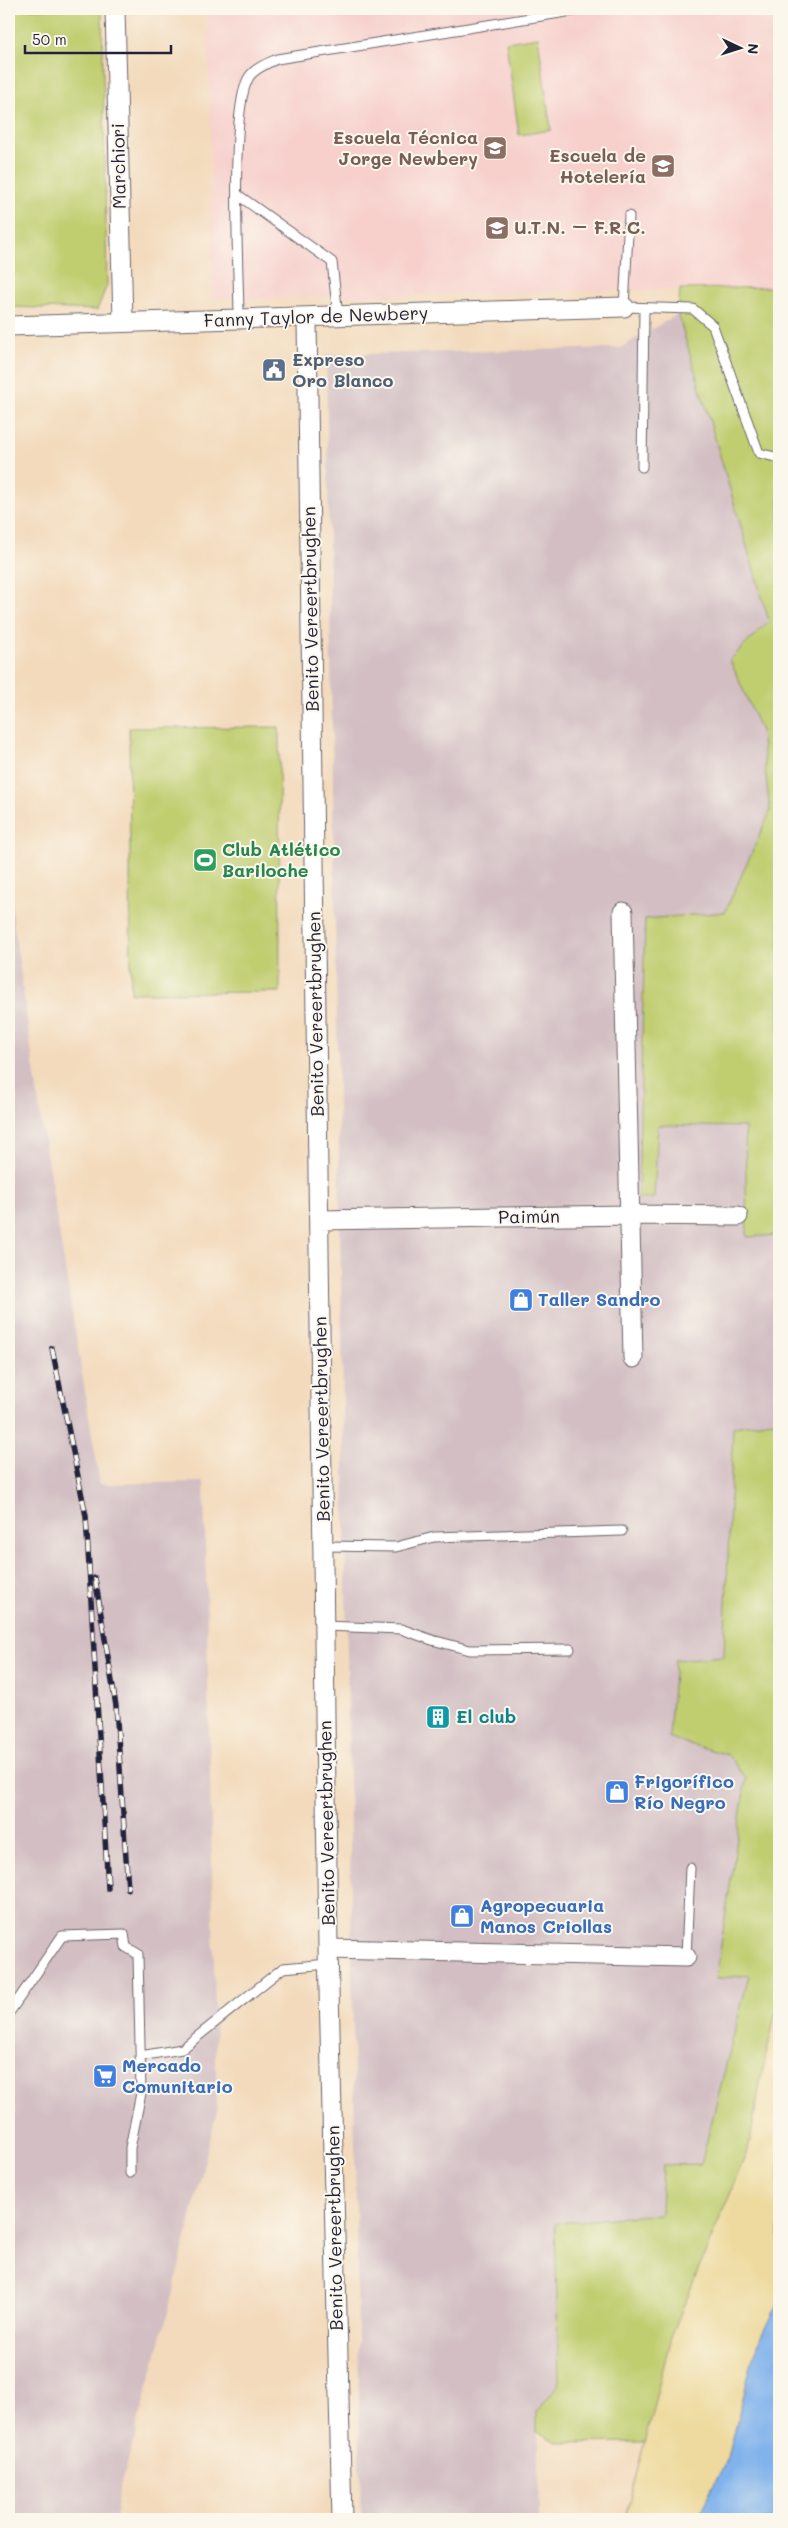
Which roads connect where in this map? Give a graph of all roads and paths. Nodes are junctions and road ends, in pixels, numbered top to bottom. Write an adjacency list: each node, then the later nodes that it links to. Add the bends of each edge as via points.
1 (115, 9): 10 (street, Marchiori)
2 (585, 9): 3 (lane, via 277,59 259,68 249,76 242,94)
3 (238, 195): 7 (lane, via 332,262); 9 (lane)
4 (629, 216): 5 (lane)
5 (624, 307): 6 (lane); 7 (street, Fanny Taylor de Newbery)
6 (644, 308): 12 (lane, via 693,309 713,326 759,453); 13 (lane)
7 (338, 317): 8 (street, Fanny Taylor de Newbery)
8 (307, 318): 9 (street, Fanny Taylor de Newbery); 17 (street, Benito Vereertbrughen)
9 (239, 319): 10 (street, Fanny Taylor de Newbery)
10 (123, 322): 11 (street, Fanny Taylor de Newbery)
11 (9, 326)
12 (779, 458)
13 (642, 467)
14 (623, 912): 15 (street)
15 (629, 1216): 16 (street, Paimún); 17 (street, Paimún); 18 (street)
16 (738, 1216)
17 (319, 1220): 20 (street, Benito Vereertbrughen)
18 (632, 1358)
19 (622, 1531): 20 (lane, via 434,1537 396,1547)
20 (323, 1546): 21 (street, Benito Vereertbrughen)
21 (324, 1626): 22 (lane, via 401,1629 470,1650); 24 (street, Benito Vereertbrughen)
22 (570, 1649)
23 (690, 1868): 25 (lane)
24 (328, 1957): 25 (street); 27 (lane, via 283,1968 182,2049); 29 (street, Benito Vereertbrughen)
25 (686, 1957)
26 (9, 2013): 27 (lane, via 62,1936 124,1934 126,1947 138,1954)
27 (140, 2056): 28 (lane, via 141,2093 130,2148)
28 (130, 2173)
29 (342, 2519)

